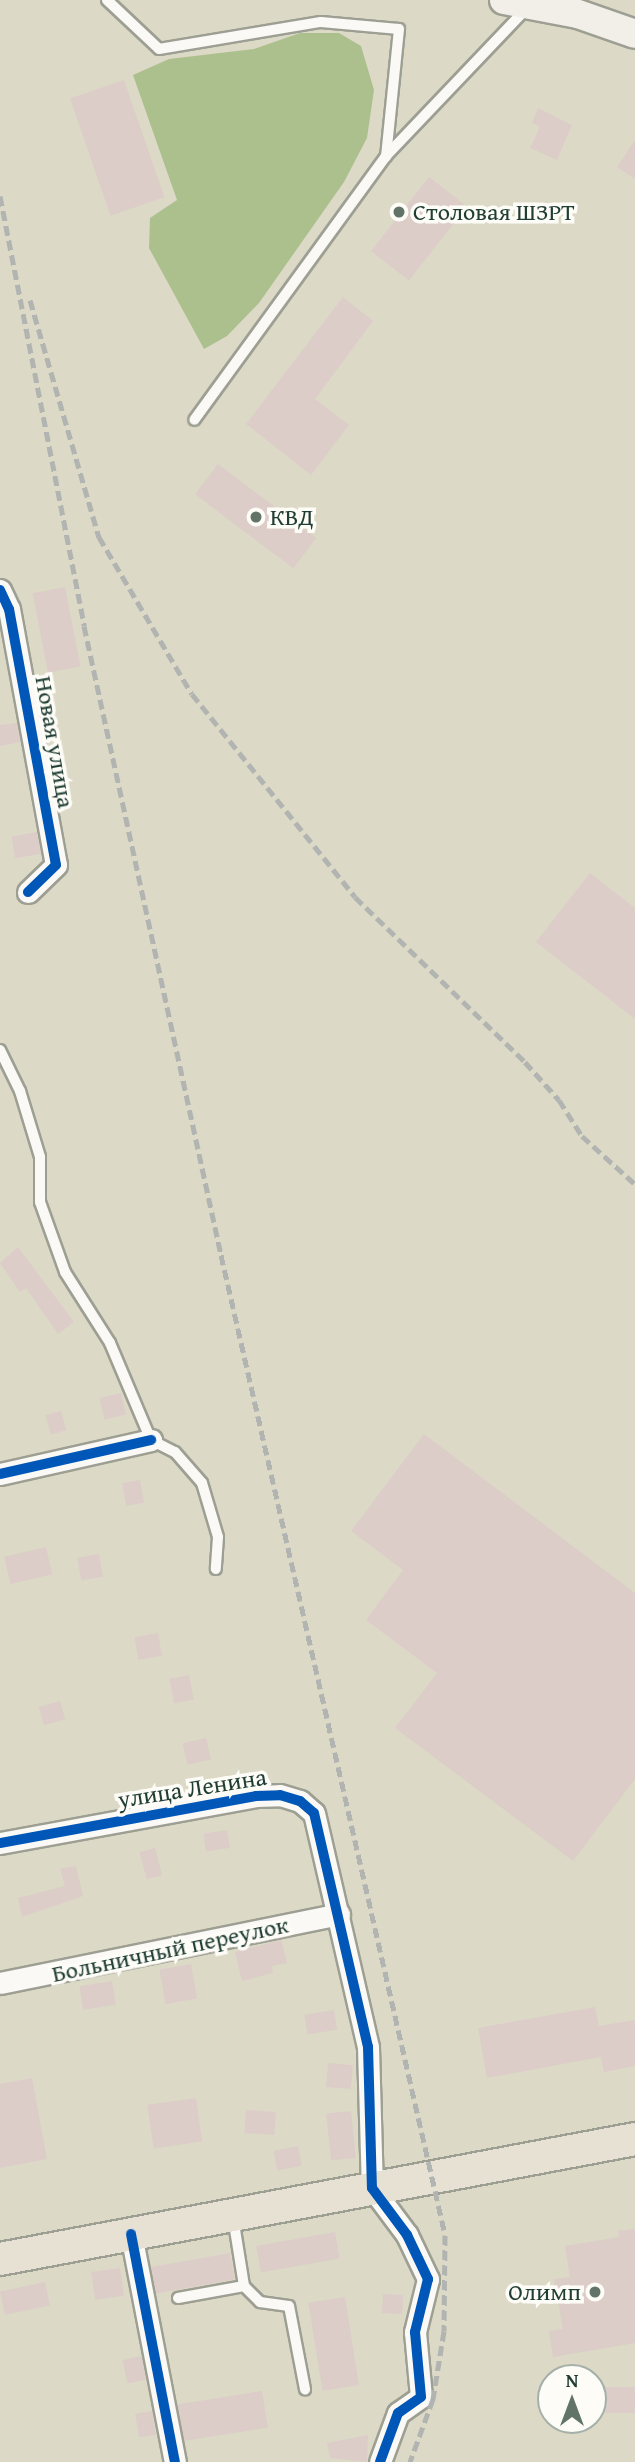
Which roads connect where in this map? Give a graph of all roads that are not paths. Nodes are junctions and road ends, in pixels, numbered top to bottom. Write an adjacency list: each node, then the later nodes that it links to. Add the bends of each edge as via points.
1 (107, 0): 4 (lane, via 159,49 321,22 399,29)
2 (523, 1): 3 (main road); 4 (lane)
3 (635, 34)
4 (386, 156): 5 (lane)
5 (194, 420)
6 (0, 590): 7 (street, Новая улица, via 14,634 56,865)
7 (29, 892)
8 (0, 1050): 9 (lane, via 20,1091 40,1157 40,1202 65,1272 110,1343)
9 (151, 1440): 10 (street); 11 (lane, via 175,1452 202,1483 218,1537)
10 (0, 1474)
11 (216, 1569)
12 (0, 1843): 13 (street, улица Ленина, via 233,1799 280,1795 300,1801 314,1813)
13 (339, 1914): 14 (street, Больничный переулок); 16 (street, улица Ленина, via 368,2048)
14 (0, 1983)
15 (635, 2139): 16 (main road)
16 (372, 2188): 17 (main road); 24 (street, via 407,2235 428,2278 415,2332 421,2397 398,2413)
17 (232, 2215): 18 (main road); 20 (lane)
18 (131, 2234): 19 (main road); 23 (street)
19 (0, 2259)
20 (244, 2286): 21 (lane); 22 (lane, via 260,2302 289,2306)
21 (177, 2298)
22 (305, 2389)
23 (175, 2462)
24 (380, 2462)

